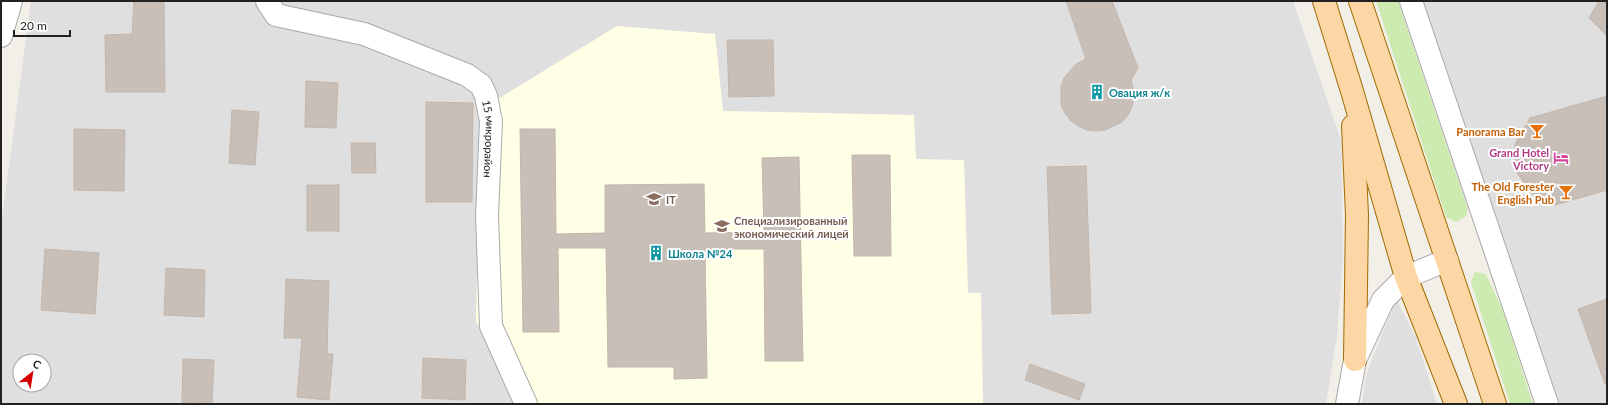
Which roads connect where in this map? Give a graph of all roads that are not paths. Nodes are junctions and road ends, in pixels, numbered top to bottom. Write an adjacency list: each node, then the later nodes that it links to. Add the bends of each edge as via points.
1 (11, 1): 6 (street)
2 (1324, 1): 7 (main road)
3 (1360, 1): 8 (main road)
4 (1411, 1): 15 (street)
5 (271, 8): 11 (street, 15 микрорайон, via 364,34 468,75 482,85 491,121 487,216 491,326)
6 (1, 36)
7 (1352, 91): 9 (main road); 10 (main road, via 1357,215)
8 (1447, 260): 9 (street); 14 (main road)
9 (1406, 277): 10 (street, via 1383,300); 13 (main road)
10 (1355, 360): 12 (street)
11 (526, 404)
12 (1347, 404)
13 (1456, 404)
14 (1495, 404)
15 (1547, 404)

